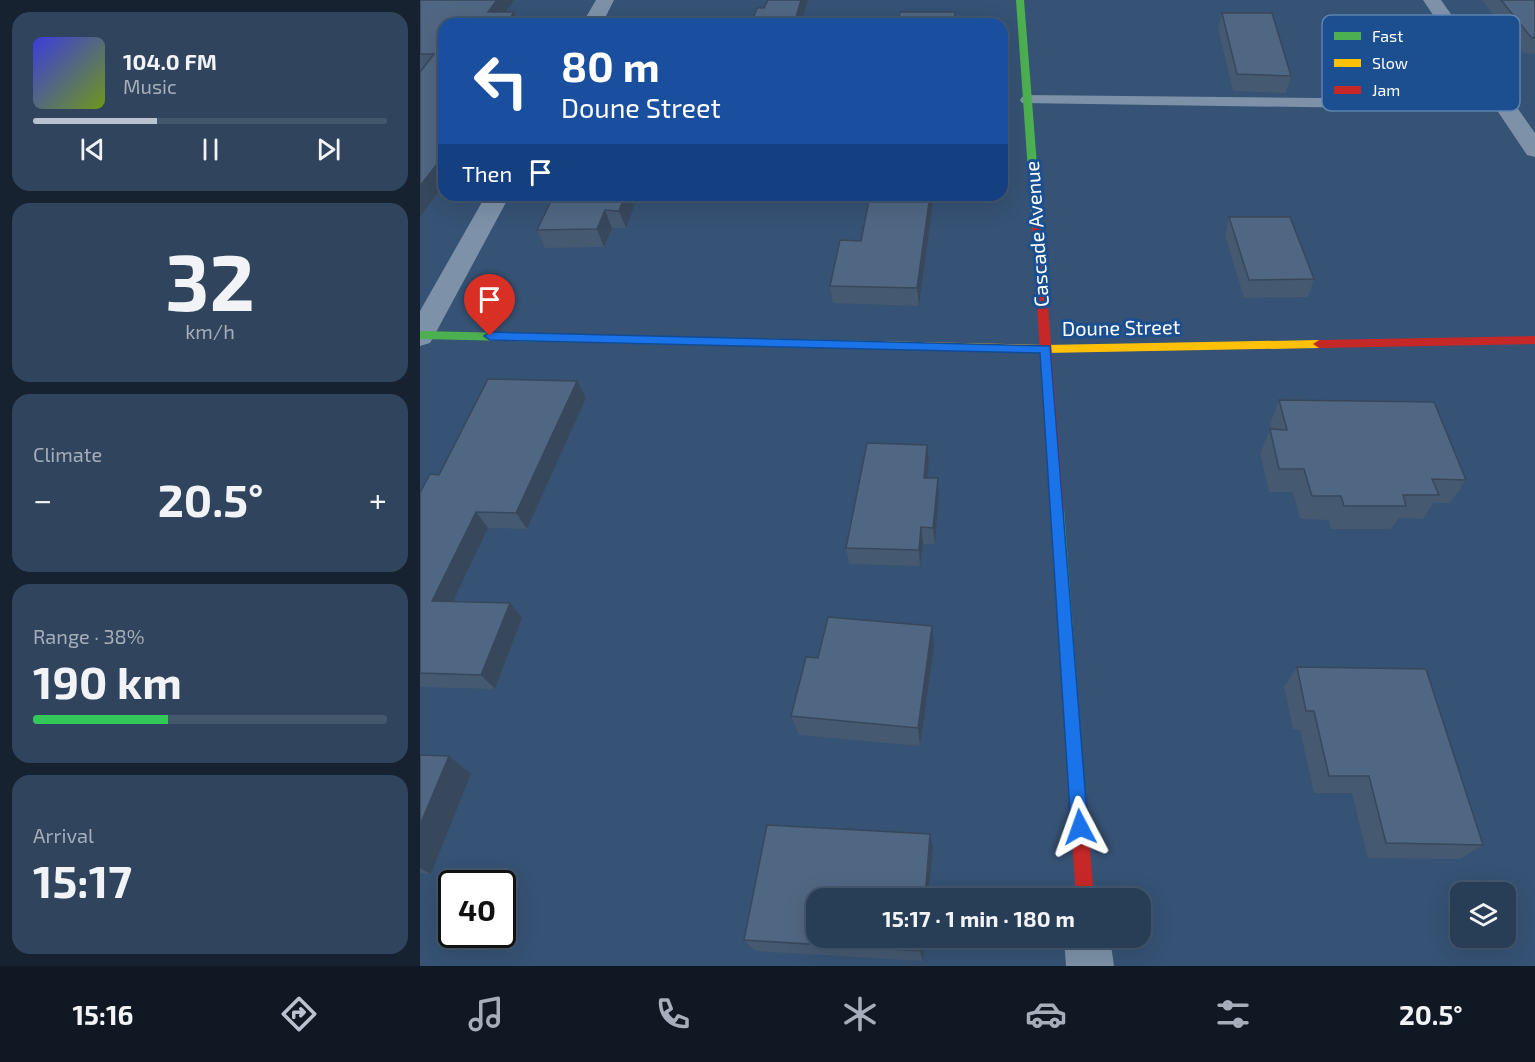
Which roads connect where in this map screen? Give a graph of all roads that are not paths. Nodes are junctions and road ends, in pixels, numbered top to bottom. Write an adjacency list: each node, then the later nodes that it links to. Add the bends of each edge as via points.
1 (605, 0): 5 (street)
2 (1020, 0): 6 (street, Cascade Avenue)
3 (1432, 0): 4 (street)
4 (1442, 15)
5 (595, 18)
6 (1028, 100): 7 (lane); 15 (street, Cascade Avenue)
7 (1322, 107)
8 (1468, 111): 9 (lane)
9 (1508, 112): 10 (street); 11 (street)
10 (1535, 120)
11 (1535, 150)
12 (495, 201): 13 (street)
13 (420, 335): 15 (street, Doune Street)
14 (1535, 340): 15 (street, Doune Street)
15 (1045, 349): 16 (street, Cascade Avenue)
16 (1084, 888)
17 (1089, 948): 18 (street)
18 (1090, 966)

